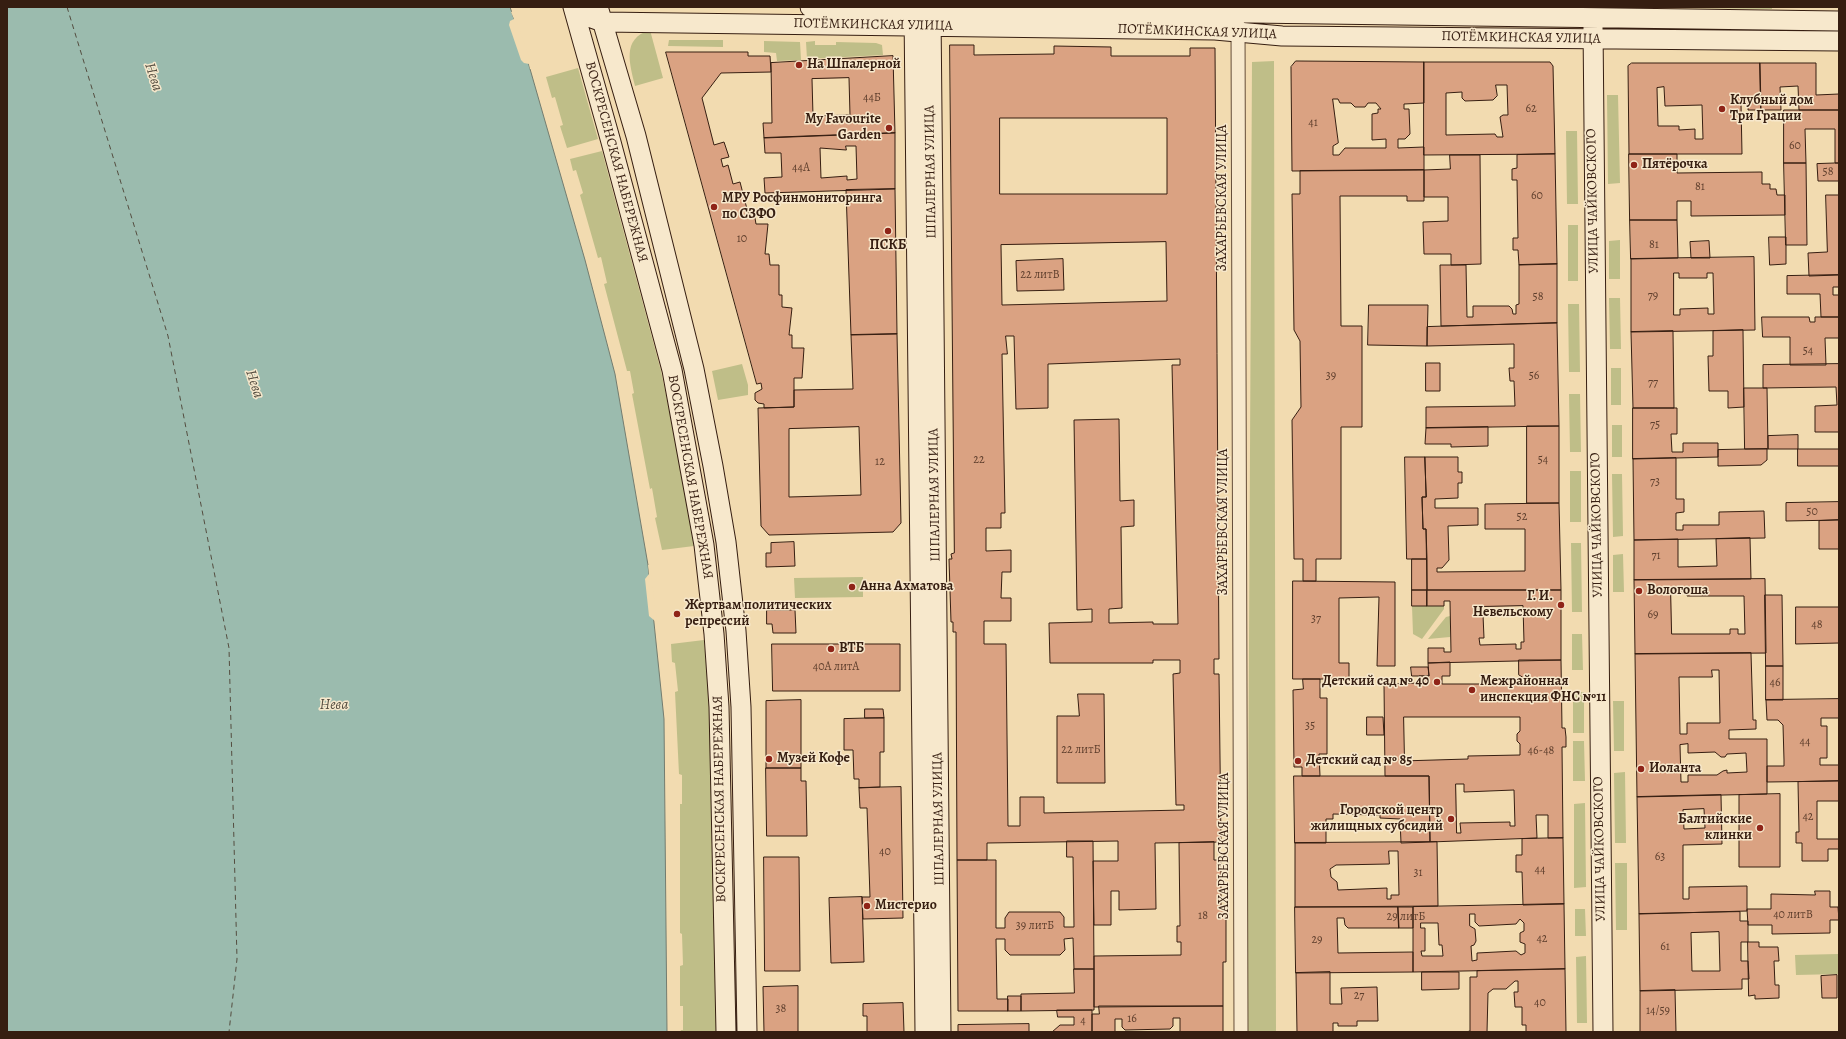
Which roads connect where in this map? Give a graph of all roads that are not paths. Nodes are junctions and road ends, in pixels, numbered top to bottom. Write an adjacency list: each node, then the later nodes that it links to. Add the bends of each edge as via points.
1 (810, 7): 4 (street, ПОТЁМКИНСКАЯ УЛИЦА)
2 (588, 11): 4 (street, ПОТЁМКИНСКАЯ УЛИЦА); 10 (street, ВОСКРЕСЕНСКАЯ НАБЕРЕЖНАЯ, via 644,262 672,370 704,545 719,707); 11 (street, ВОСКРЕСЕНСКАЯ НАБЕРЕЖНАЯ, via 636,136 694,370 726,542 741,707)
3 (1238, 13): 4 (street, ПОТЁМКИНСКАЯ УЛИЦА); 5 (street, ПОТЁМКИНСКАЯ УЛИЦА); 7 (street, ЗАХАРЬЕВСКАЯ УЛИЦА)
4 (922, 14): 7 (street, ПОТЁМКИНСКАЯ УЛИЦА); 12 (street, ШПАЛЕРНАЯ УЛИЦА); 13 (street, ШПАЛЕРНАЯ УЛИЦА)
5 (1593, 18): 6 (street, ПОТЁМКИНСКАЯ УЛИЦА); 8 (street, УЛИЦА ЧАЙКОВСКОГО)
6 (1839, 21)
7 (1238, 32): 8 (street, ПОТЁМКИНСКАЯ УЛИЦА, via 1282,36); 14 (street, ЗАХАРЬЕВСКАЯ УЛИЦА)
8 (1592, 39): 9 (street, ПОТЁМКИНСКАЯ УЛИЦА); 15 (street, УЛИЦА ЧАЙКОВСКОГО)
9 (1839, 42)
10 (726, 1032)
11 (747, 1032)
12 (925, 1032)
13 (941, 1032)
14 (1241, 1032)
15 (1603, 1032)

